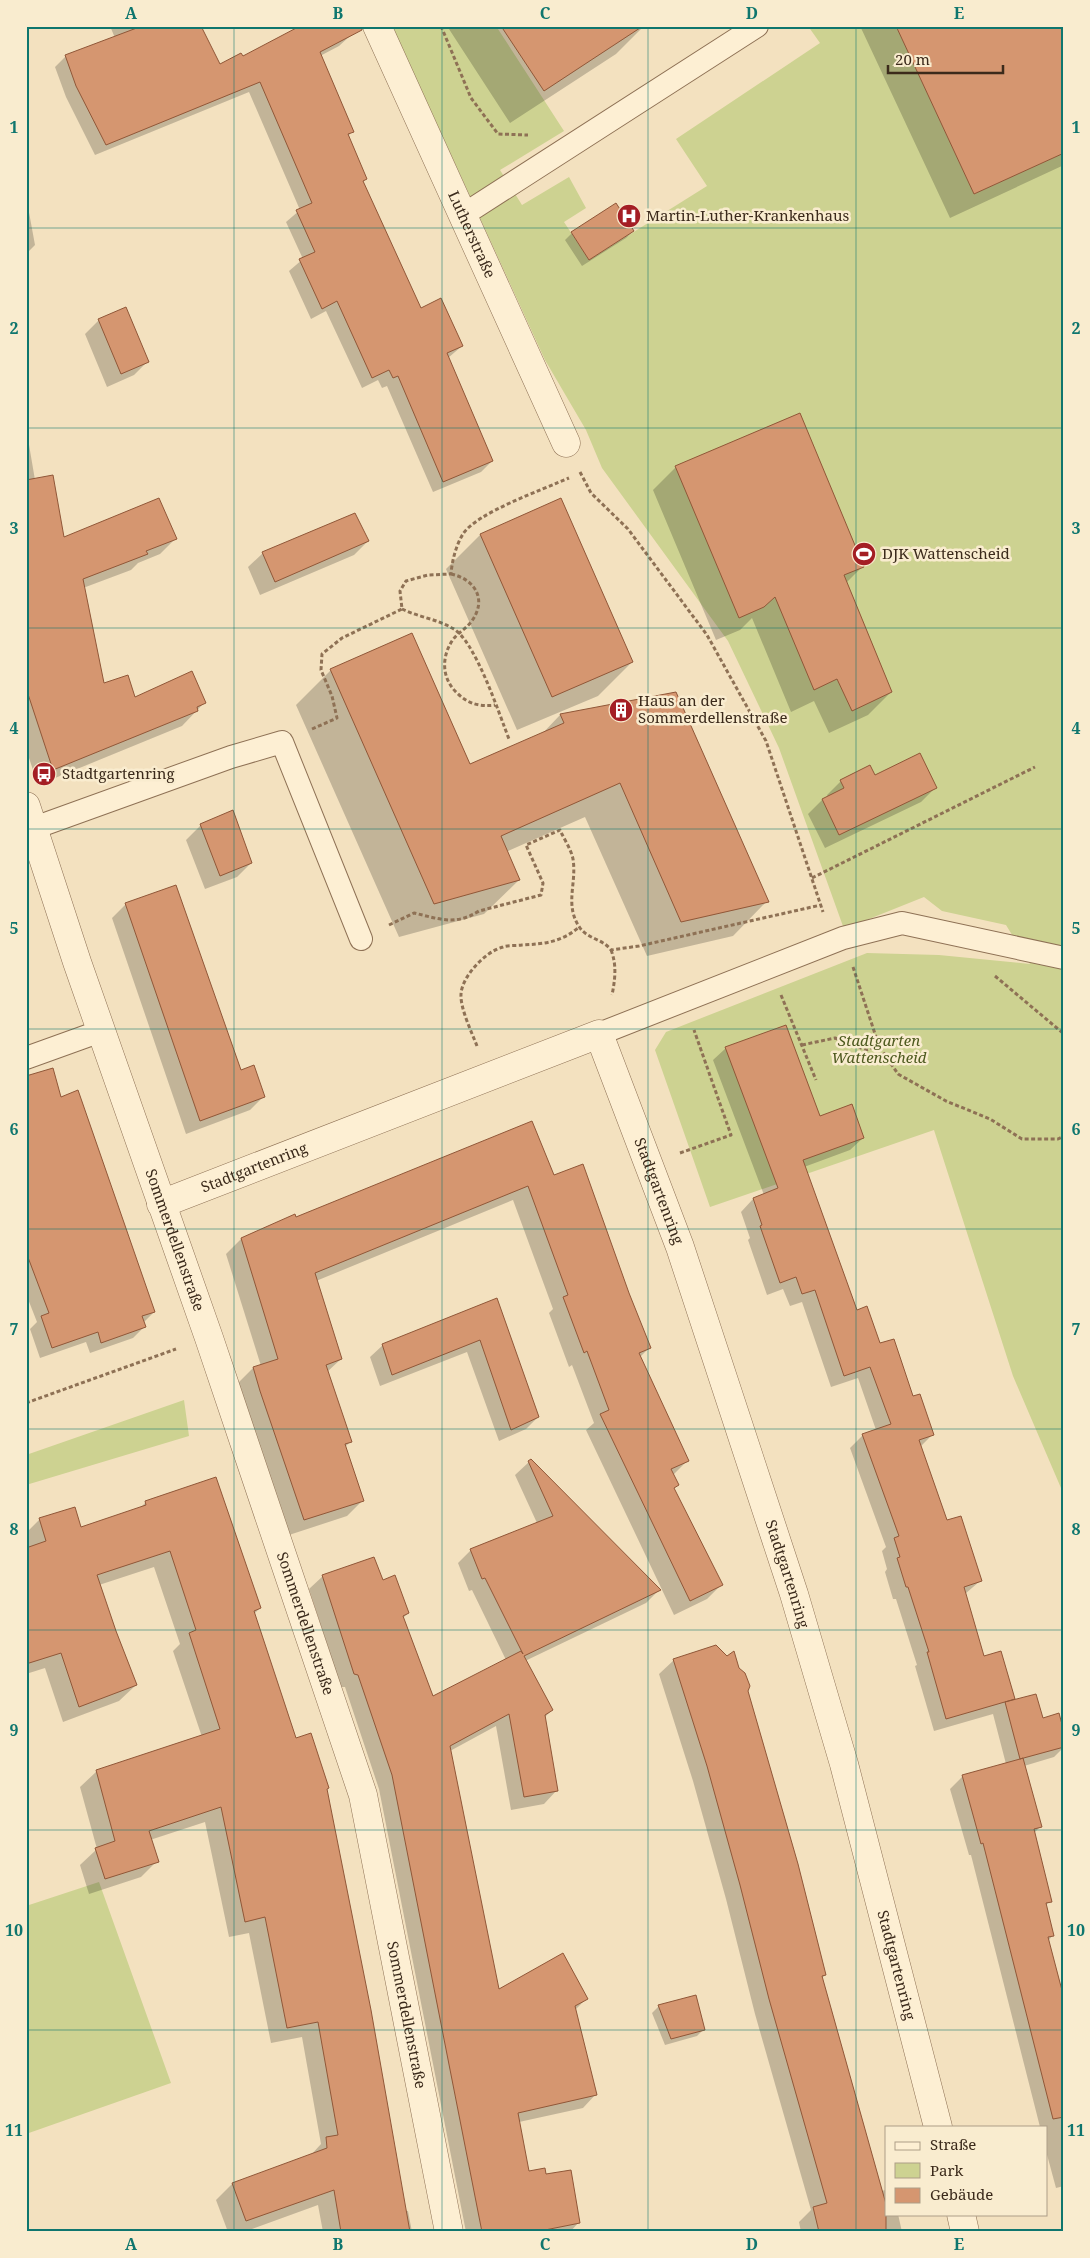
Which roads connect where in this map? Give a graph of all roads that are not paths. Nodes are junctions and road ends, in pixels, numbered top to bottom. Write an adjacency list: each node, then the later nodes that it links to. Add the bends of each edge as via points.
1 (377, 26): 3 (street, Lutherstraße)
2 (757, 26): 3 (lane)
3 (463, 215): 4 (street, Lutherstraße)
4 (566, 442)
5 (30, 817): 6 (lane, via 282,742); 8 (street, Sommerdellenstraße)
6 (361, 939)
7 (1064, 958): 9 (lane, Stadtgartenring, via 902,924 838,940)
8 (101, 1031): 10 (lane); 11 (street, Sommerdellenstraße)
9 (599, 1034): 11 (street, Stadtgartenring); 12 (street, Stadtgartenring, via 680,1247 796,1603 847,1773)
10 (26, 1058)
11 (161, 1204): 14 (street, Sommerdellenstraße, via 363,1795)
12 (938, 2126)
13 (961, 2216): 15 (street)
14 (449, 2232)
15 (965, 2232)

